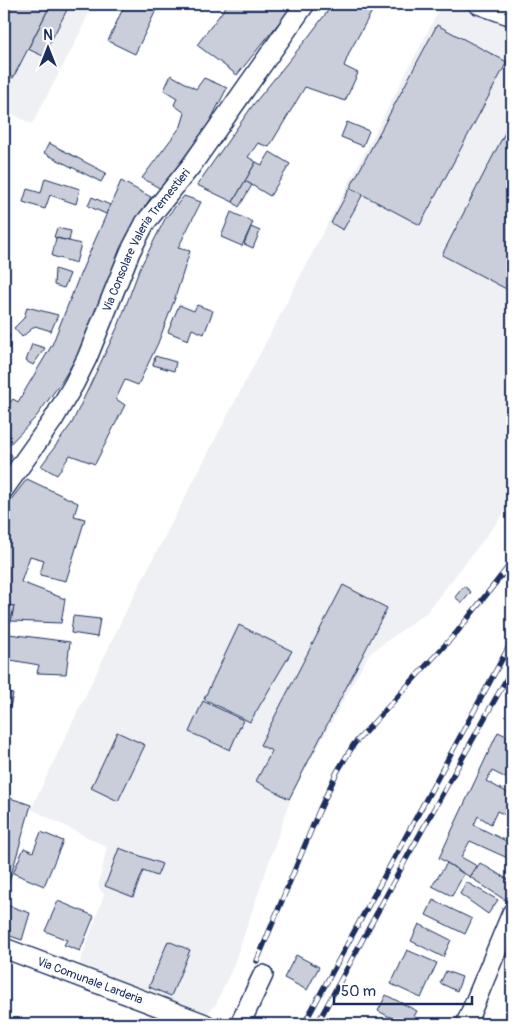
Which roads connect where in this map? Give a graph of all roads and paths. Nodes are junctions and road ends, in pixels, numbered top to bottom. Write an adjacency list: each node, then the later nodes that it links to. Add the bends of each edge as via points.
1 (305, 4): 4 (street, Via Consolare Valeria Tremestieri, via 191,166 145,224 70,391)
2 (478, 4): 3 (street)
3 (512, 16)
4 (4, 489)
5 (512, 913): 10 (street)
6 (4, 948): 8 (street, Via Comunale Larderia)
7 (263, 975): 9 (street)
8 (206, 1024)
9 (240, 1024)
10 (466, 1024)

